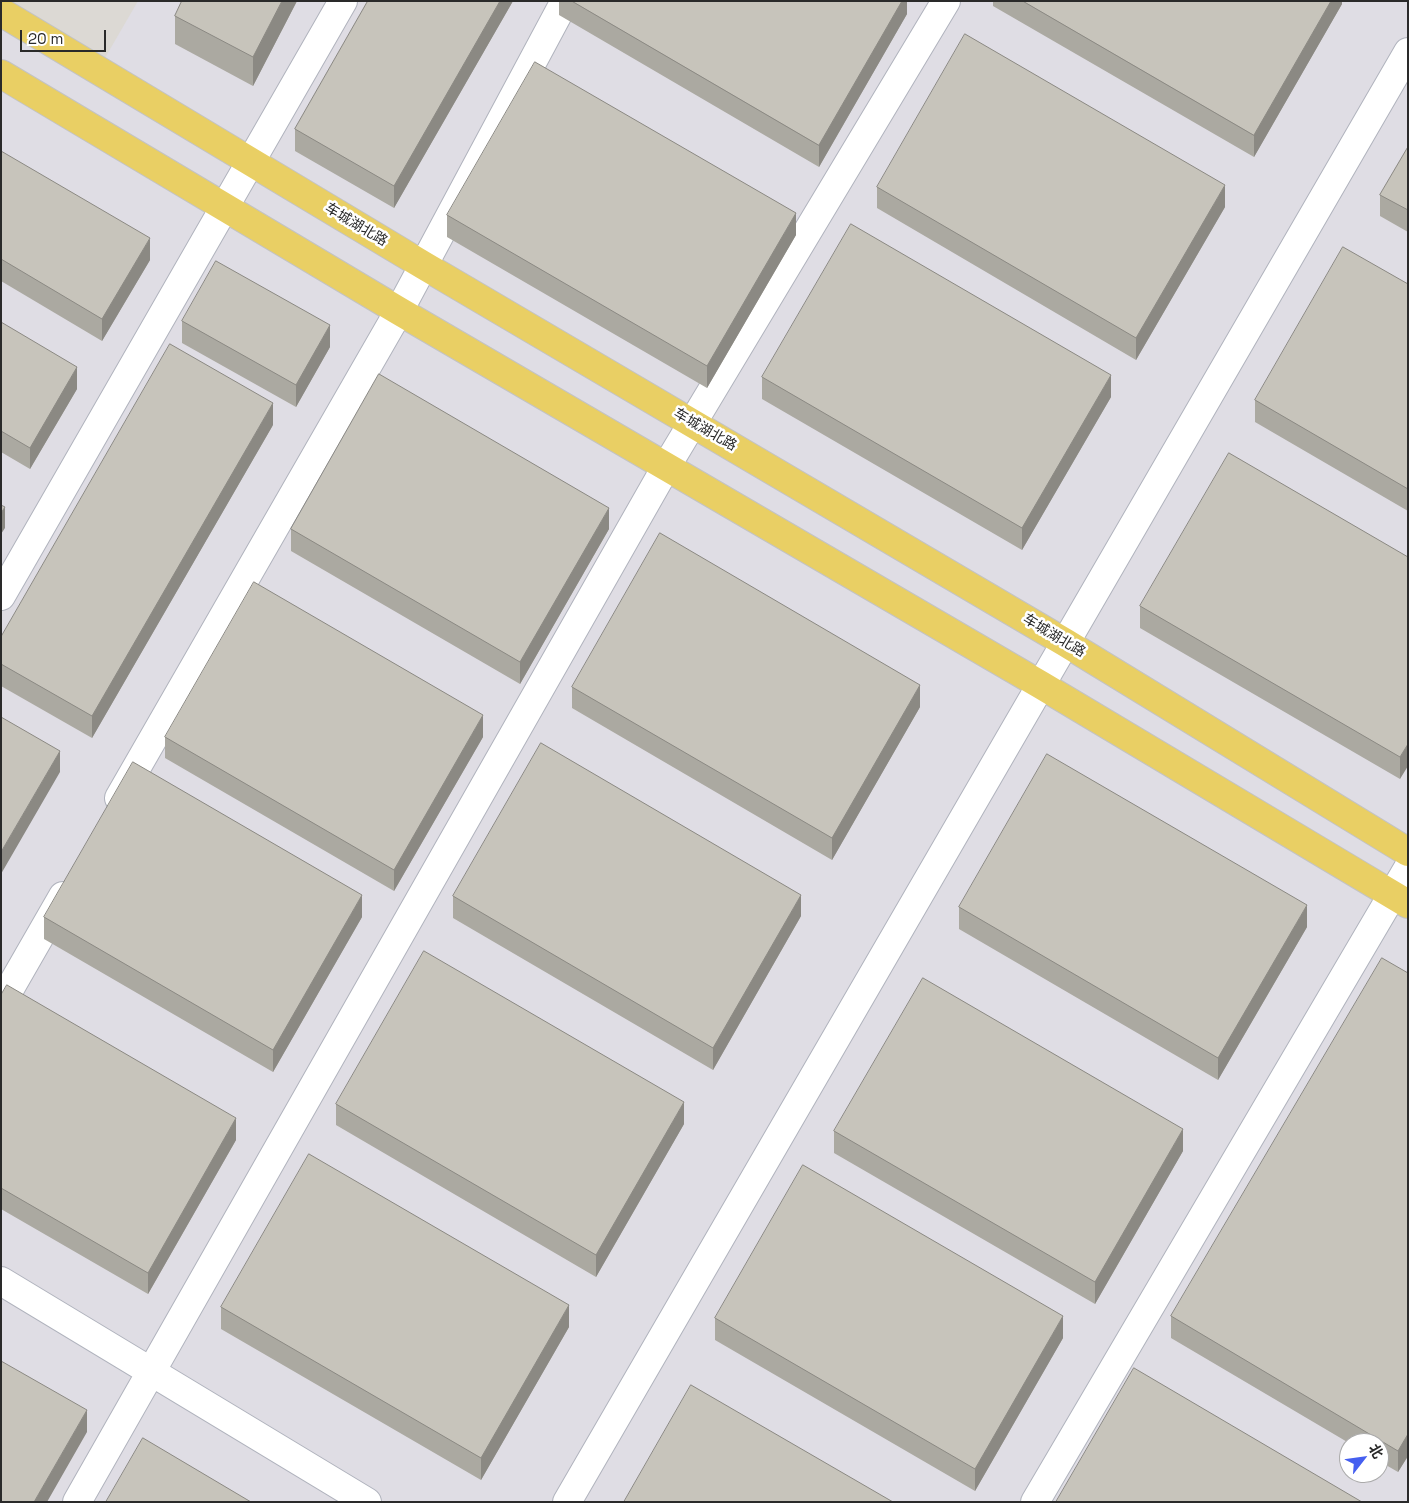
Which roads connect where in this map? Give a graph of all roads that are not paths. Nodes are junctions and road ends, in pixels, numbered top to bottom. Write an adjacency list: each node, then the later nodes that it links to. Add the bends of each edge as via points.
1 (343, 1): 7 (street)
2 (565, 1): 9 (street)
3 (946, 1): 11 (street)
4 (1, 12): 7 (main road, 车城湖北路)
5 (1408, 52): 14 (street)
6 (1, 74): 8 (main road)
7 (251, 162): 8 (street); 9 (main road, 车城湖北路)
8 (224, 208): 10 (main road); 13 (street)
9 (423, 265): 10 (street); 11 (main road, 车城湖北路)
10 (399, 311): 12 (main road); 16 (street)
11 (693, 423): 12 (street); 14 (main road, 车城湖北路)
12 (666, 468): 15 (main road); 23 (street)
13 (1, 596)
14 (1066, 643): 15 (street); 17 (main road, 车城湖北路)
15 (1041, 685): 20 (main road); 26 (street)
16 (106, 822)
17 (1408, 852)
18 (1408, 868): 20 (street)
19 (76, 874): 21 (street)
20 (1400, 899): 27 (street)
21 (1, 1004)
22 (1, 1281): 23 (street)
23 (152, 1371): 24 (street); 25 (street)
24 (77, 1502)
25 (368, 1502)
26 (568, 1502)
27 (1035, 1502)

